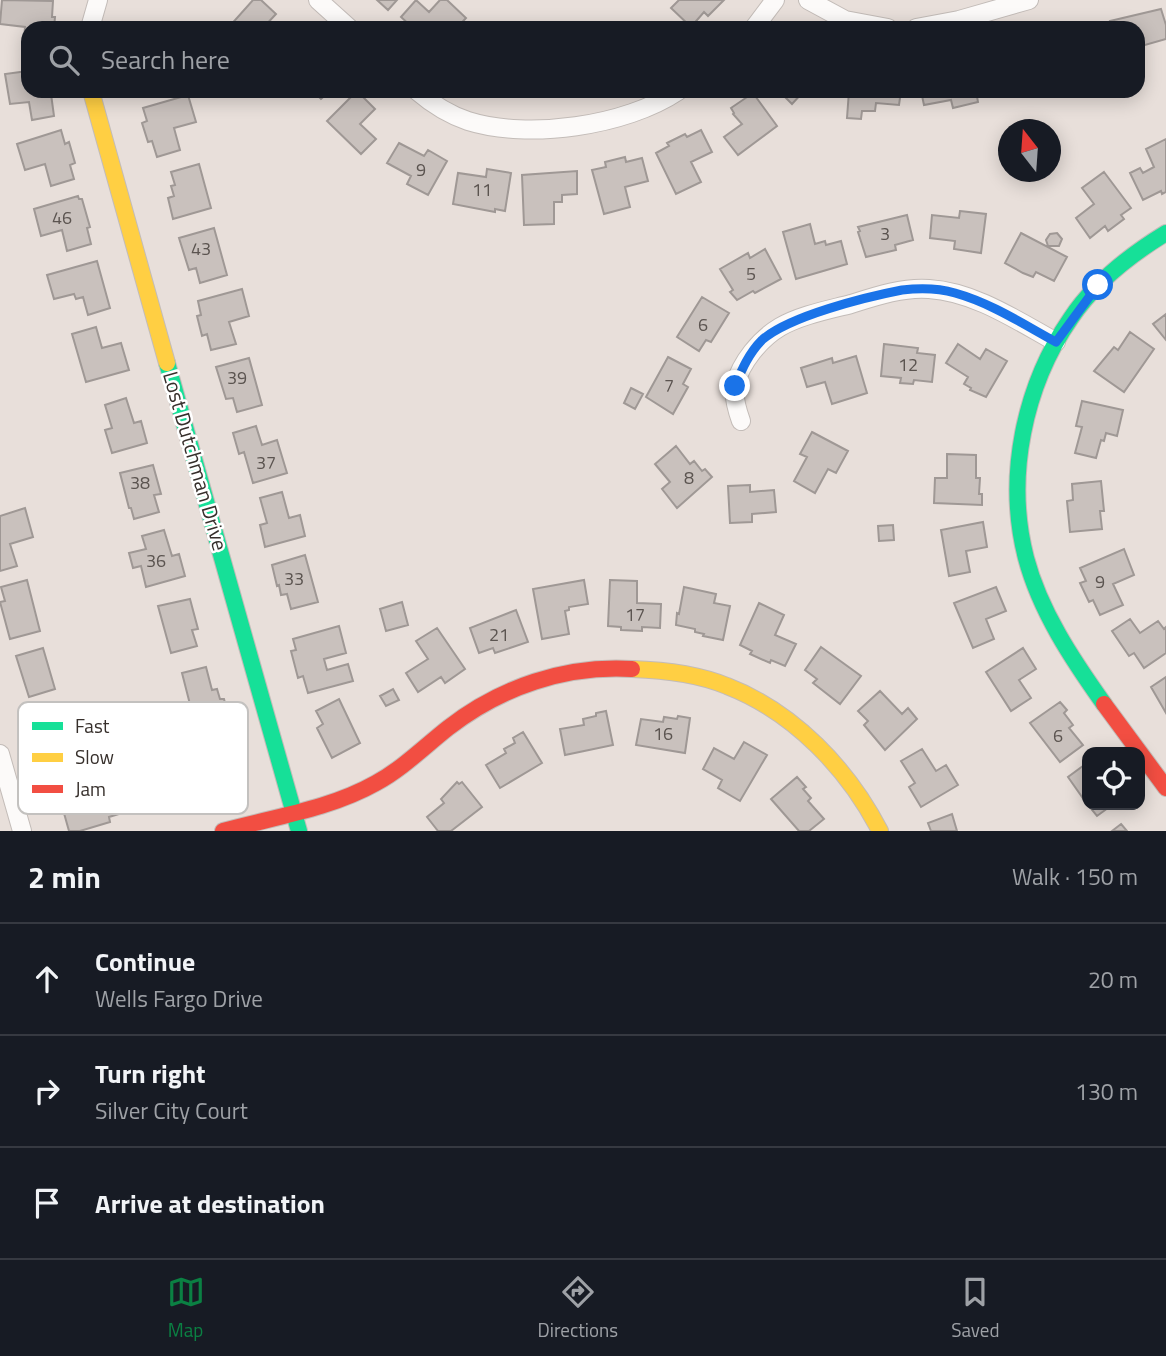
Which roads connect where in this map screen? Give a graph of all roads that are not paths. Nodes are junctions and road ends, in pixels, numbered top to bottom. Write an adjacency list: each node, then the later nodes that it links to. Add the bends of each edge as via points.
1 (98, 0): 6 (street)
2 (318, 0): 7 (street)
3 (775, 0): 8 (street)
4 (808, 0): 9 (street)
5 (1029, 0): 10 (street)
6 (92, 21)
7 (341, 21)
8 (759, 21)
9 (850, 21)
10 (954, 21)
11 (94, 98): 19 (street, Lost Dutchman Drive)
12 (427, 98): 13 (street, via 468,121 533,129 603,121)
13 (664, 98)
14 (1166, 233): 15 (street, via 1098,285)
15 (1056, 342): 16 (street, via 990,306 954,293 903,290 872,297 780,327 761,341 744,363 735,386); 18 (street, via 1040,373 1020,446 1018,514 1026,553 1053,625)
16 (741, 421)
17 (0, 754): 20 (street)
18 (1166, 788)
19 (293, 811): 21 (street); 22 (street, Lost Dutchman Drive); 23 (street, via 388,777 461,719 519,687 583,670 623,667 699,678 760,703 816,744 863,800)
20 (22, 831)
21 (223, 831)
22 (299, 831)
23 (880, 831)

